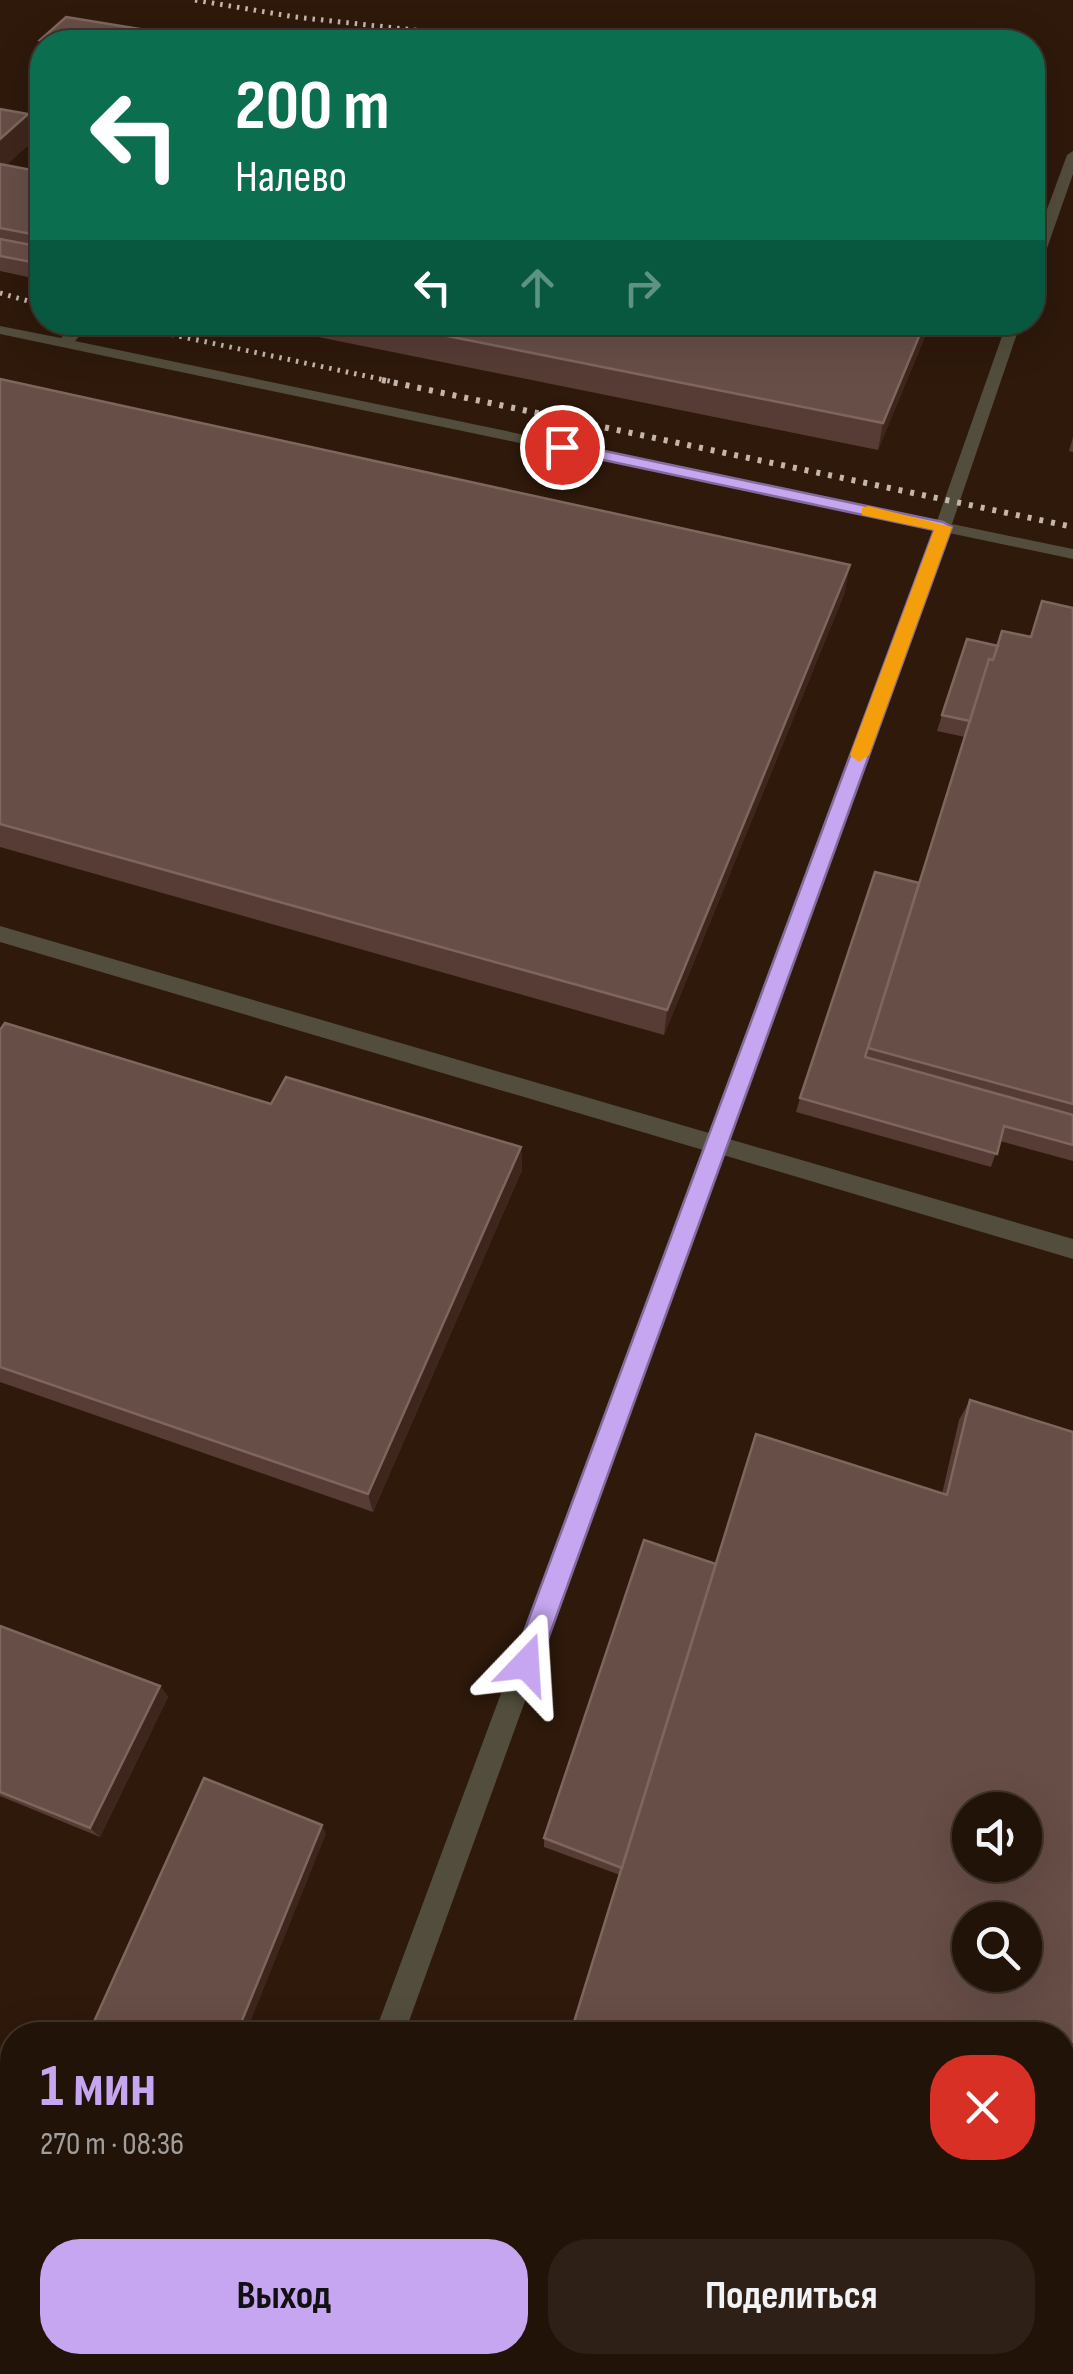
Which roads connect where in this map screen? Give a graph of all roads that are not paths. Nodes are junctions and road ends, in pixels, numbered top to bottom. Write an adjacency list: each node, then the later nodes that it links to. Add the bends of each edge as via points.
1 (1073, 155): 2 (lane)
2 (1045, 234)
3 (0, 330): 6 (lane)
4 (73, 335): 6 (lane)
5 (1009, 335): 7 (lane)
6 (65, 343): 7 (lane)
7 (943, 527): 8 (lane); 10 (lane)
8 (1073, 554)
9 (0, 934): 10 (lane)
10 (716, 1144): 11 (lane); 12 (lane)
11 (1073, 1249)
12 (395, 2022)

